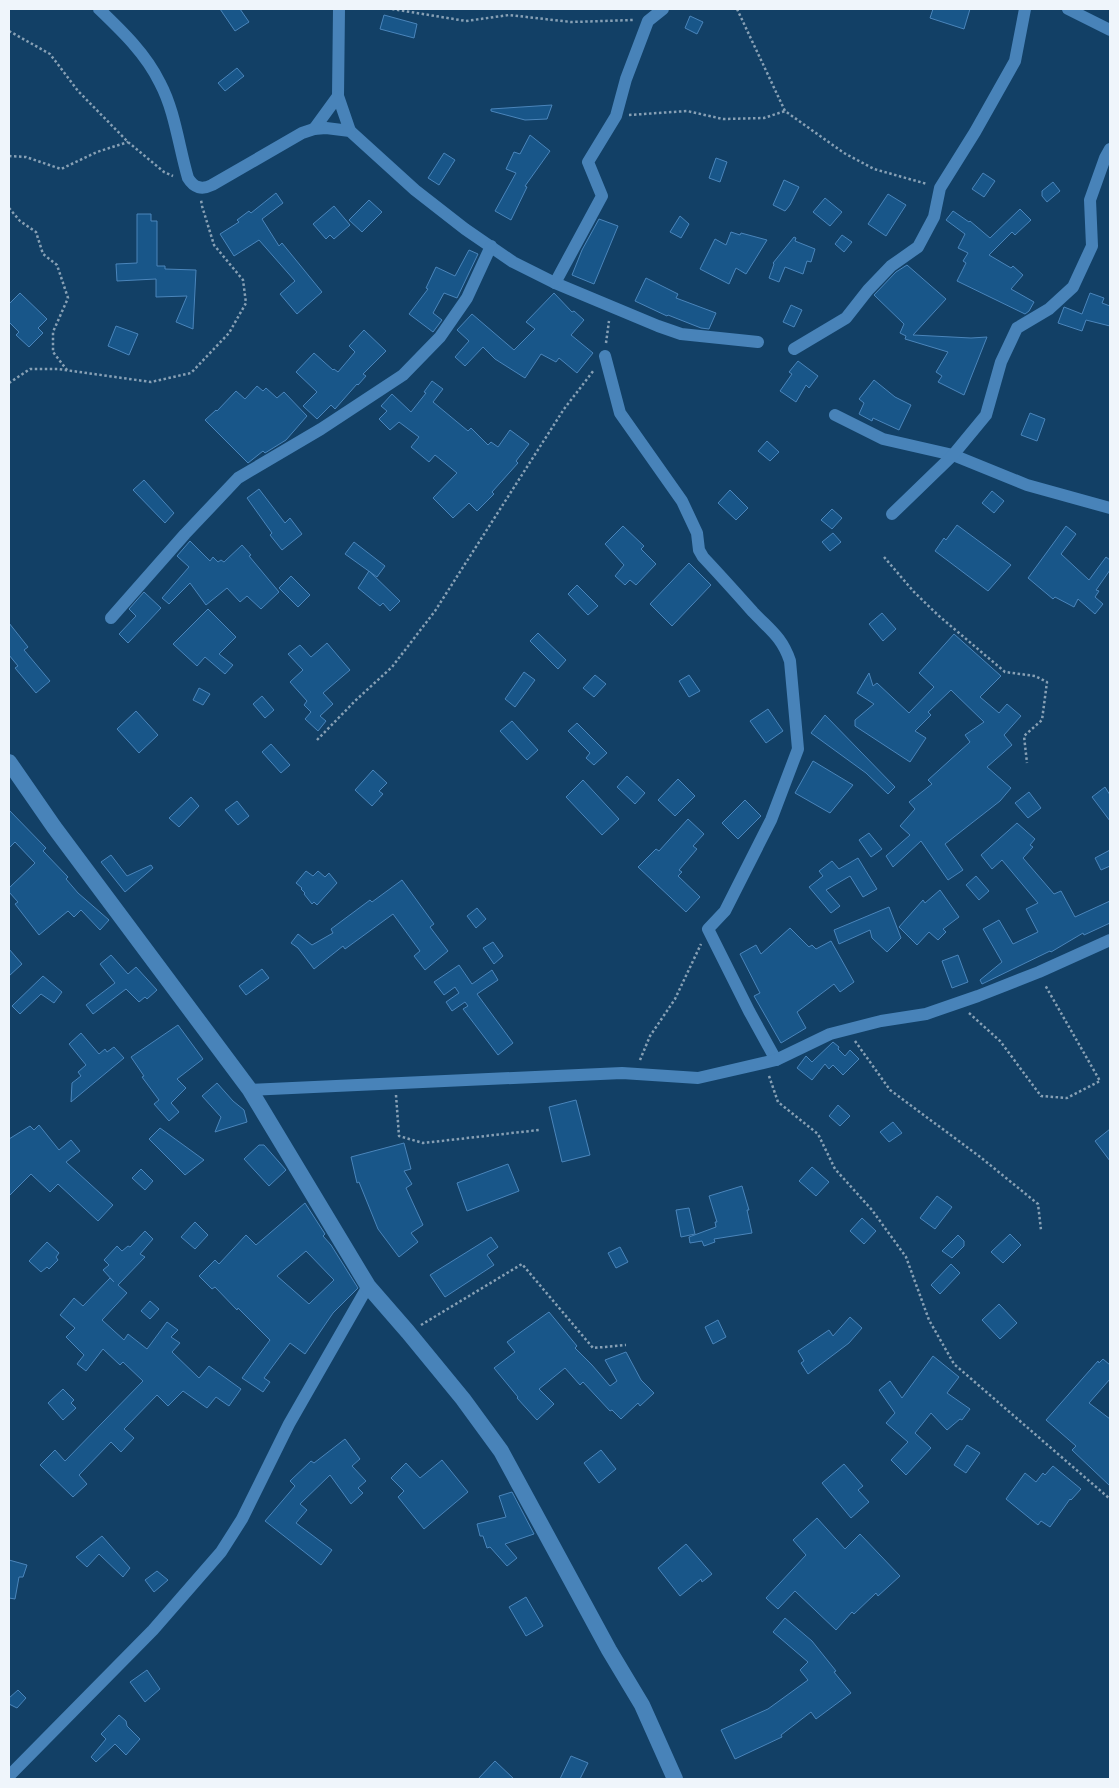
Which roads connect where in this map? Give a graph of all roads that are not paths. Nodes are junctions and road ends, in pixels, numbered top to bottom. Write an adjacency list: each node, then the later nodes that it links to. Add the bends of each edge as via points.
1 (100, 9): 8 (street, via 129,39 160,82 188,178 198,187 212,186)
2 (339, 9): 7 (street)
3 (663, 9): 12 (street, via 648,21 616,116 588,162 602,196)
4 (1025, 9): 14 (street, via 1015,61 940,188 934,217 918,247 885,272 846,318)
5 (1068, 9): 6 (street)
6 (1110, 30)
7 (338, 96): 8 (street); 9 (street)
8 (314, 129): 9 (street)
9 (350, 131): 11 (street, via 415,190)
10 (1110, 149): 17 (street, via 1090,200 1092,246 1073,287 1049,309 1017,328 1002,362 986,415)
11 (491, 246): 12 (street, via 513,262); 20 (street, via 467,298 440,337 403,375 238,478)
12 (556, 283): 13 (street, via 681,334)
13 (758, 342)
14 (794, 348)
15 (605, 356): 23 (street, via 620,413 682,500 697,533 703,557 779,638 790,662 798,749 771,820 724,911 708,929)
16 (835, 414): 17 (street, via 884,439)
17 (953, 456): 18 (street, via 1027,486); 19 (street)
18 (1110, 508)
19 (892, 514)
20 (111, 618)
21 (9, 762): 24 (main road)
22 (1110, 940): 23 (street, via 1039,972 926,1014 830,1034)
23 (771, 1061): 24 (street, via 698,1078 634,1073)
24 (250, 1090): 25 (main road)
25 (368, 1286): 26 (street, via 221,1552 153,1630); 27 (main road, via 463,1399 501,1451 642,1705)
26 (9, 1776)
27 (675, 1779)

